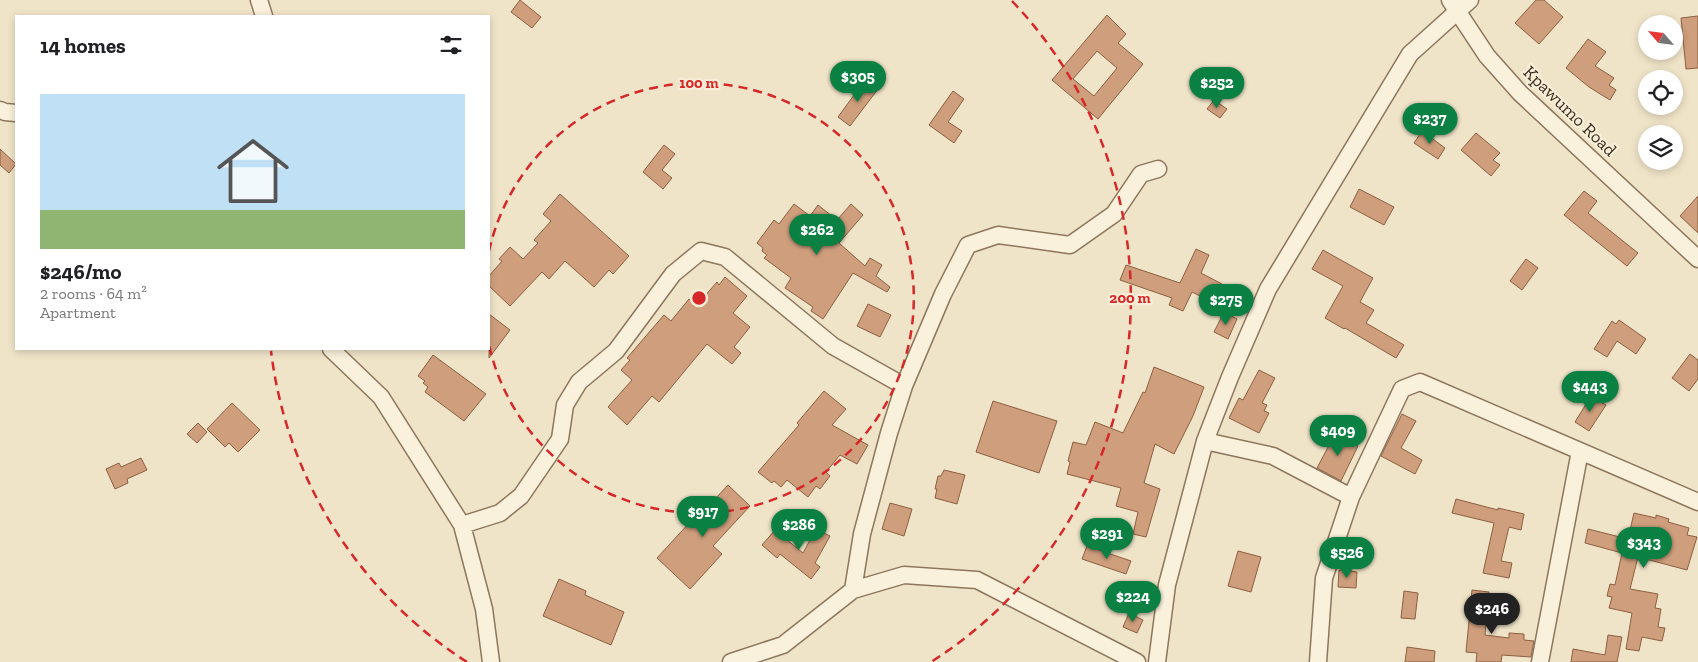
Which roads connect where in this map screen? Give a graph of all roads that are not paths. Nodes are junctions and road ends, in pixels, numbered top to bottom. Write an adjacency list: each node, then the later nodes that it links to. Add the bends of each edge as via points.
1 (259, 0): 4 (street)
2 (1470, 0): 3 (street)
3 (1454, 6): 8 (street, Kpawumo Road, via 1487,56 1520,93); 11 (street, via 1410,54 1268,289)
4 (264, 15)
5 (0, 110): 6 (street)
6 (15, 113)
7 (1158, 169): 10 (street, via 1141,174 1114,214 1070,245 998,235 968,245 943,294)
8 (1698, 259)
9 (332, 350): 15 (street, via 381,397)
10 (904, 386): 15 (street, via 833,346 725,257 701,251 673,274 616,351 579,382 565,405 560,439 521,496 500,513); 16 (street, via 862,534)
11 (1205, 441): 13 (street, via 1273,456); 20 (street, via 1166,585)
12 (1580, 451): 13 (street, via 1420,382 1402,389); 14 (street); 22 (street)
13 (1351, 497): 21 (street, via 1324,578)
14 (1698, 502)
15 (462, 525): 17 (street, via 484,609)
16 (854, 590): 18 (street, via 782,646); 19 (street, via 904,575 977,580)
17 (491, 662)
18 (731, 662)
19 (1137, 662)
20 (1157, 662)
21 (1318, 662)
22 (1540, 662)

